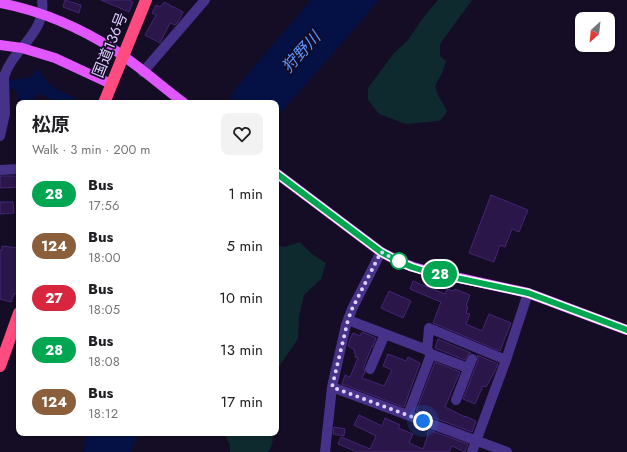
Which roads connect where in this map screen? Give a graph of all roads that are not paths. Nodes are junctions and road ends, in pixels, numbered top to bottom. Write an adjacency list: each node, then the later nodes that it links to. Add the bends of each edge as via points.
1 (42, 0): 6 (street, via 41,19)
2 (146, 0): 8 (highway, 国道136号)
3 (205, 0): 7 (street)
4 (0, 3): 7 (main road, via 49,16 76,27 114,50)
5 (0, 45): 6 (main road)
6 (22, 48): 8 (main road, via 55,58); 9 (street, via 5,73)
7 (143, 72): 11 (main road)
8 (111, 84): 10 (highway, 国道136号)
9 (3, 92): 12 (street, via 5,114)
10 (105, 100)
11 (180, 100)
12 (0, 136)
13 (16, 169): 14 (street)
14 (0, 170)
15 (279, 175): 16 (main road)
16 (381, 252): 17 (main road, via 428,272); 18 (street)
17 (528, 293): 20 (main road); 23 (street)
18 (348, 320): 21 (street); 26 (street)
19 (16, 321): 24 (highway)
20 (627, 330)
21 (385, 334): 22 (street); 25 (street)
22 (429, 352): 23 (street, via 429,328); 27 (street, via 470,364); 28 (street)
23 (506, 360): 29 (street)
24 (0, 366)
25 (370, 369)
26 (332, 387): 28 (street); 30 (street)
27 (456, 400)
28 (408, 415): 29 (street)
29 (476, 441): 31 (street); 32 (street)
30 (325, 452)
31 (472, 452)
32 (507, 452)

